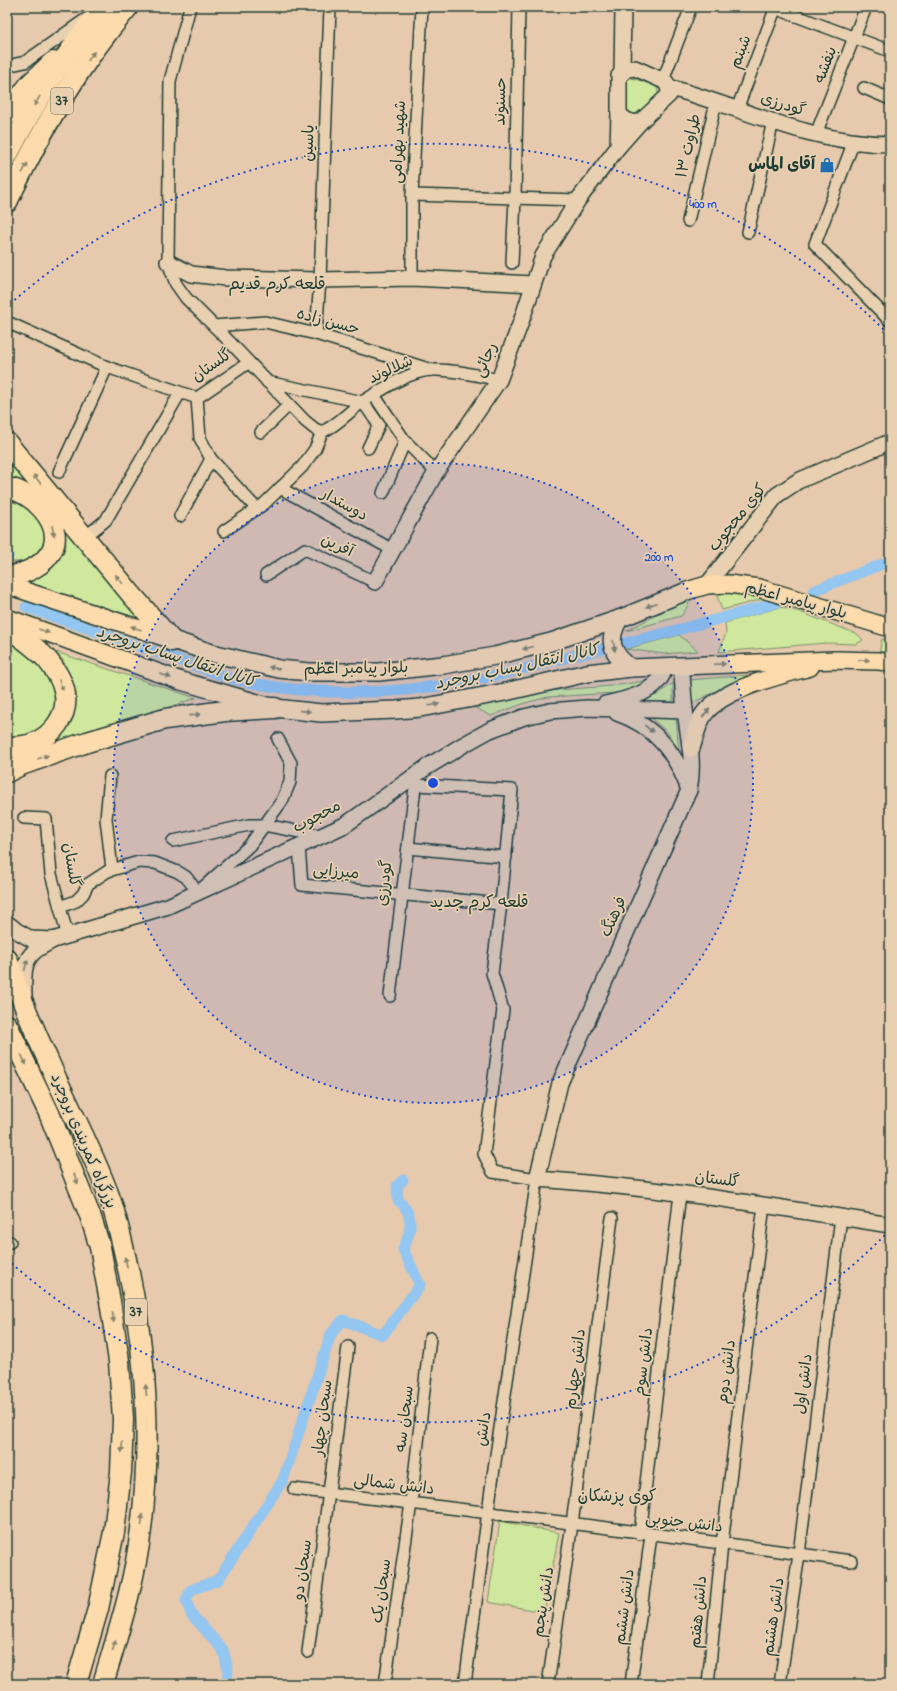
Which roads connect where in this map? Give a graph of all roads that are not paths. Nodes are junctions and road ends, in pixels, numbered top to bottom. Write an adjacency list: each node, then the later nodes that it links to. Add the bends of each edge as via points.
1 (103, 7): 11 (highway, 37); 14 (street, via 25,62)
2 (128, 7): 33 (highway, 37, one-way to 2, via 79,72)
3 (190, 7): 36 (street, via 170,81)
4 (330, 7): 39 (street, یاسین)
5 (422, 7): 30 (street, شهید بهرامی)
6 (519, 7): 31 (street, حسنوند)
7 (623, 7): 15 (street)
8 (691, 7): 16 (street)
9 (866, 7): 12 (street, بنفشه)
10 (775, 8): 12 (street); 20 (street, شبنم)
11 (82, 34): 22 (highway, via 30,84); 29 (highway, 37, one-way to 29, via 46,87)
12 (854, 37): 13 (street); 25 (street, بنفشه)
13 (890, 51)
14 (7, 66)
15 (622, 73): 16 (street, via 635,68); 21 (street, via 619,76)
16 (665, 84): 19 (street, گودرزی); 23 (street, via 669,95)
17 (864, 88): 18 (street)
18 (890, 99)
19 (716, 102): 20 (street, گودرزی); 34 (street, طراوت ۱۳)
20 (737, 109): 24 (street, گودرزی)
21 (619, 113): 23 (street, via 629,121); 28 (street)
22 (7, 115)
23 (641, 121): 28 (street, رجائی)
24 (773, 121): 25 (street, گودرزی); 35 (street)
25 (816, 134): 26 (street, گودرزی)
26 (854, 141): 27 (street, گودرزی); 41 (street, via 815,244)
27 (890, 144)
28 (618, 147): 32 (street, رجائی)
29 (7, 156)
30 (412, 195): 31 (street); 38 (street, شهید بهرامی)
31 (515, 198): 32 (street); 37 (street, حسنوند)
32 (578, 200): 40 (street, رجائی, via 543,256)
33 (7, 202)
34 (688, 221)
35 (748, 232)
36 (168, 262): 39 (street, via 191,274 207,277); 43 (street, via 176,284 186,298)
37 (512, 263)
38 (412, 278): 39 (street); 40 (street)
39 (320, 280): 44 (street, یاسین)
40 (533, 284): 48 (street, رجائی)
41 (890, 321)
42 (7, 322): 46 (street)
43 (214, 326): 44 (street, حسن زاده, via 265,322); 45 (street)
44 (316, 334): 47 (street, حسن زاده)
45 (248, 362): 49 (street); 52 (street, گلستان)
46 (107, 367): 50 (street); 62 (street)
47 (432, 370): 48 (street, شلالوند); 51 (street, شلالوند, via 391,384)
48 (499, 380): 63 (street, رجائی)
49 (267, 382): 53 (street); 54 (street)
50 (180, 392): 52 (street); 70 (street, via 106,520)
51 (374, 395): 53 (street, شلالوند); 57 (street)
52 (197, 398): 61 (street, via 200,438)
53 (363, 402): 55 (street, شلالوند); 60 (street, via 379,425)
54 (289, 405): 55 (street, via 315,429); 56 (street)
55 (326, 431): 65 (street, via 302,467)
56 (261, 432)
57 (405, 441): 63 (street); 66 (street)
58 (7, 442): 70 (highway, one-way to 58)
59 (890, 442): 76 (street, کوی محجوب, via 798,481 778,495)
60 (368, 448)
61 (211, 459): 67 (street); 68 (street)
62 (59, 472)
63 (436, 472): 71 (street, رجائی)
64 (7, 488): 73 (highway, one-way to 73, via 18,490 40,506 53,526 54,536 53,548 45,559 29,571)
65 (280, 488): 67 (street, via 264,504); 71 (street, دوستدار)
66 (383, 492)
67 (256, 508): 69 (street)
68 (180, 516)
69 (224, 532)
70 (85, 537): 81 (highway, one-way to 70)
71 (393, 550): 74 (street, رجائی)
72 (266, 575): 74 (street, آفرین, via 305,549)
73 (7, 577)
74 (375, 582)
75 (7, 585): 81 (main road, بلوار پیامبر اعظم, one-way to 75)
76 (707, 585): 78 (main road, بلوار پیامبر اعظم, one-way to 78); 80 (main road, بلوار پیامبر اعظم, via 729,584 759,588)
77 (7, 618): 86 (main road, one-way to 86, via 181,682)
78 (619, 618): 81 (main road, بلوار پیامبر اعظم, one-way to 81, via 551,642 495,656 379,672 309,672 279,669 248,663); 85 (main road, one-way to 85, via 614,627 612,644 614,652)
79 (7, 628): 90 (highway, one-way to 90, via 34,647 49,662 66,696 65,707 55,728 34,743)
80 (890, 628)
81 (172, 640)
82 (835, 660): 83 (main road, one-way to 83, via 872,660); 84 (main road, one-way to 82); 91 (main road, one-way to 82, via 704,713 723,698 757,683)
83 (890, 663)
84 (673, 666): 85 (main road); 87 (street, via 656,684 642,692); 88 (street, فرهنگ)
85 (631, 668): 86 (main road, one-way to 85, via 321,713 420,708 587,673)
86 (275, 708): 92 (highway, one-way to 86, via 87,742 164,719)
87 (587, 708): 88 (street); 94 (street, محجوب, via 550,711 497,727 463,745); 95 (street, one-way to 95, via 633,718 647,727 671,754)
88 (685, 711): 91 (street, فرهنگ)
89 (278, 739): 97 (street, via 291,763 290,782 282,801)
90 (7, 747)
91 (691, 748): 95 (street, فرهنگ, via 692,776)
92 (7, 772)
93 (110, 776): 103 (street, via 106,819)
94 (416, 780): 98 (street, محجوب, via 345,825); 101 (street, گودرزی); 102 (street, via 512,790)
95 (689, 790): 115 (street, فرهنگ, via 560,1083)
96 (24, 818): 107 (street, گلستان, via 46,819 51,874)
97 (264, 825): 98 (street); 99 (street, via 249,825); 104 (street, via 250,846)
98 (322, 836): 100 (street, محجوب)
99 (173, 841)
100 (299, 847): 104 (street, محجوب); 105 (street, میرزایی, via 302,885)
101 (408, 848): 102 (street); 105 (street, گودرزی)
102 (506, 857): 106 (street)
103 (112, 869): 104 (street, via 139,862 155,863 182,874); 107 (street, via 88,884 76,901)
104 (198, 892): 109 (street, محجوب, via 168,906)
105 (402, 895): 106 (street, میرزایی); 112 (street, گودرزی)
106 (501, 904): 115 (street, via 492,973 503,1010 484,1154 493,1172)
107 (60, 907): 109 (street, گلستان)
108 (7, 923): 110 (street, via 31,939)
109 (68, 937): 110 (street, محجوب)
110 (53, 940): 113 (street, one-way to 110, via 24,974 29,957)
111 (7, 960): 113 (highway, بزرگراه کمربندی بروجرد / 37)
112 (390, 996)
113 (24, 1003): 134 (highway, بزرگراه کمربندی بروجرد / 37, one-way to 113, via 132,1579 141,1531 148,1443 146,1383 133,1294 123,1244 109,1196)
114 (7, 1024): 133 (highway, بزرگراه کمربندی بروجرد / 37, one-way to 133, via 49,1113 91,1218 100,1247 119,1361 123,1419 121,1472 114,1532 98,1608)
115 (537, 1179): 116 (street, گلستان); 126 (street, دانش)
116 (680, 1194): 117 (street, گلستان); 128 (street, دانش سوم)
117 (764, 1204): 118 (street, گلستان); 129 (street, دانش دوم)
118 (841, 1217): 120 (street, گلستان); 130 (street, دانش اول)
119 (612, 1218): 127 (street, دانش چهارم)
120 (890, 1225)
121 (430, 1338): 125 (street, سبحان سه)
122 (348, 1347): 124 (street, سبحان چهار)
123 (294, 1489): 124 (street, دانش شمالی)
124 (329, 1493): 125 (street, دانش شمالی); 132 (street, سبحان دو)
125 (411, 1503): 126 (street, دانش شمالی); 135 (street, سبحان یک)
126 (489, 1512): 127 (street, دانش جنوبی); 136 (street, دانش)
127 (572, 1524): 128 (street, دانش جنوبی); 137 (street, دانش پنجم)
128 (646, 1534): 129 (street, دانش جنوبی); 138 (street, دانش ششم)
129 (722, 1544): 130 (street, دانش جنوبی); 139 (street, دانش هفتم)
130 (799, 1554): 131 (street, دانش جنوبی); 140 (street, دانش هشتم)
131 (851, 1561)
132 (308, 1652)
133 (76, 1684)
134 (103, 1684)
135 (385, 1684)
136 (465, 1684)
137 (548, 1684)
138 (631, 1684)
139 (708, 1684)
140 (780, 1684)

